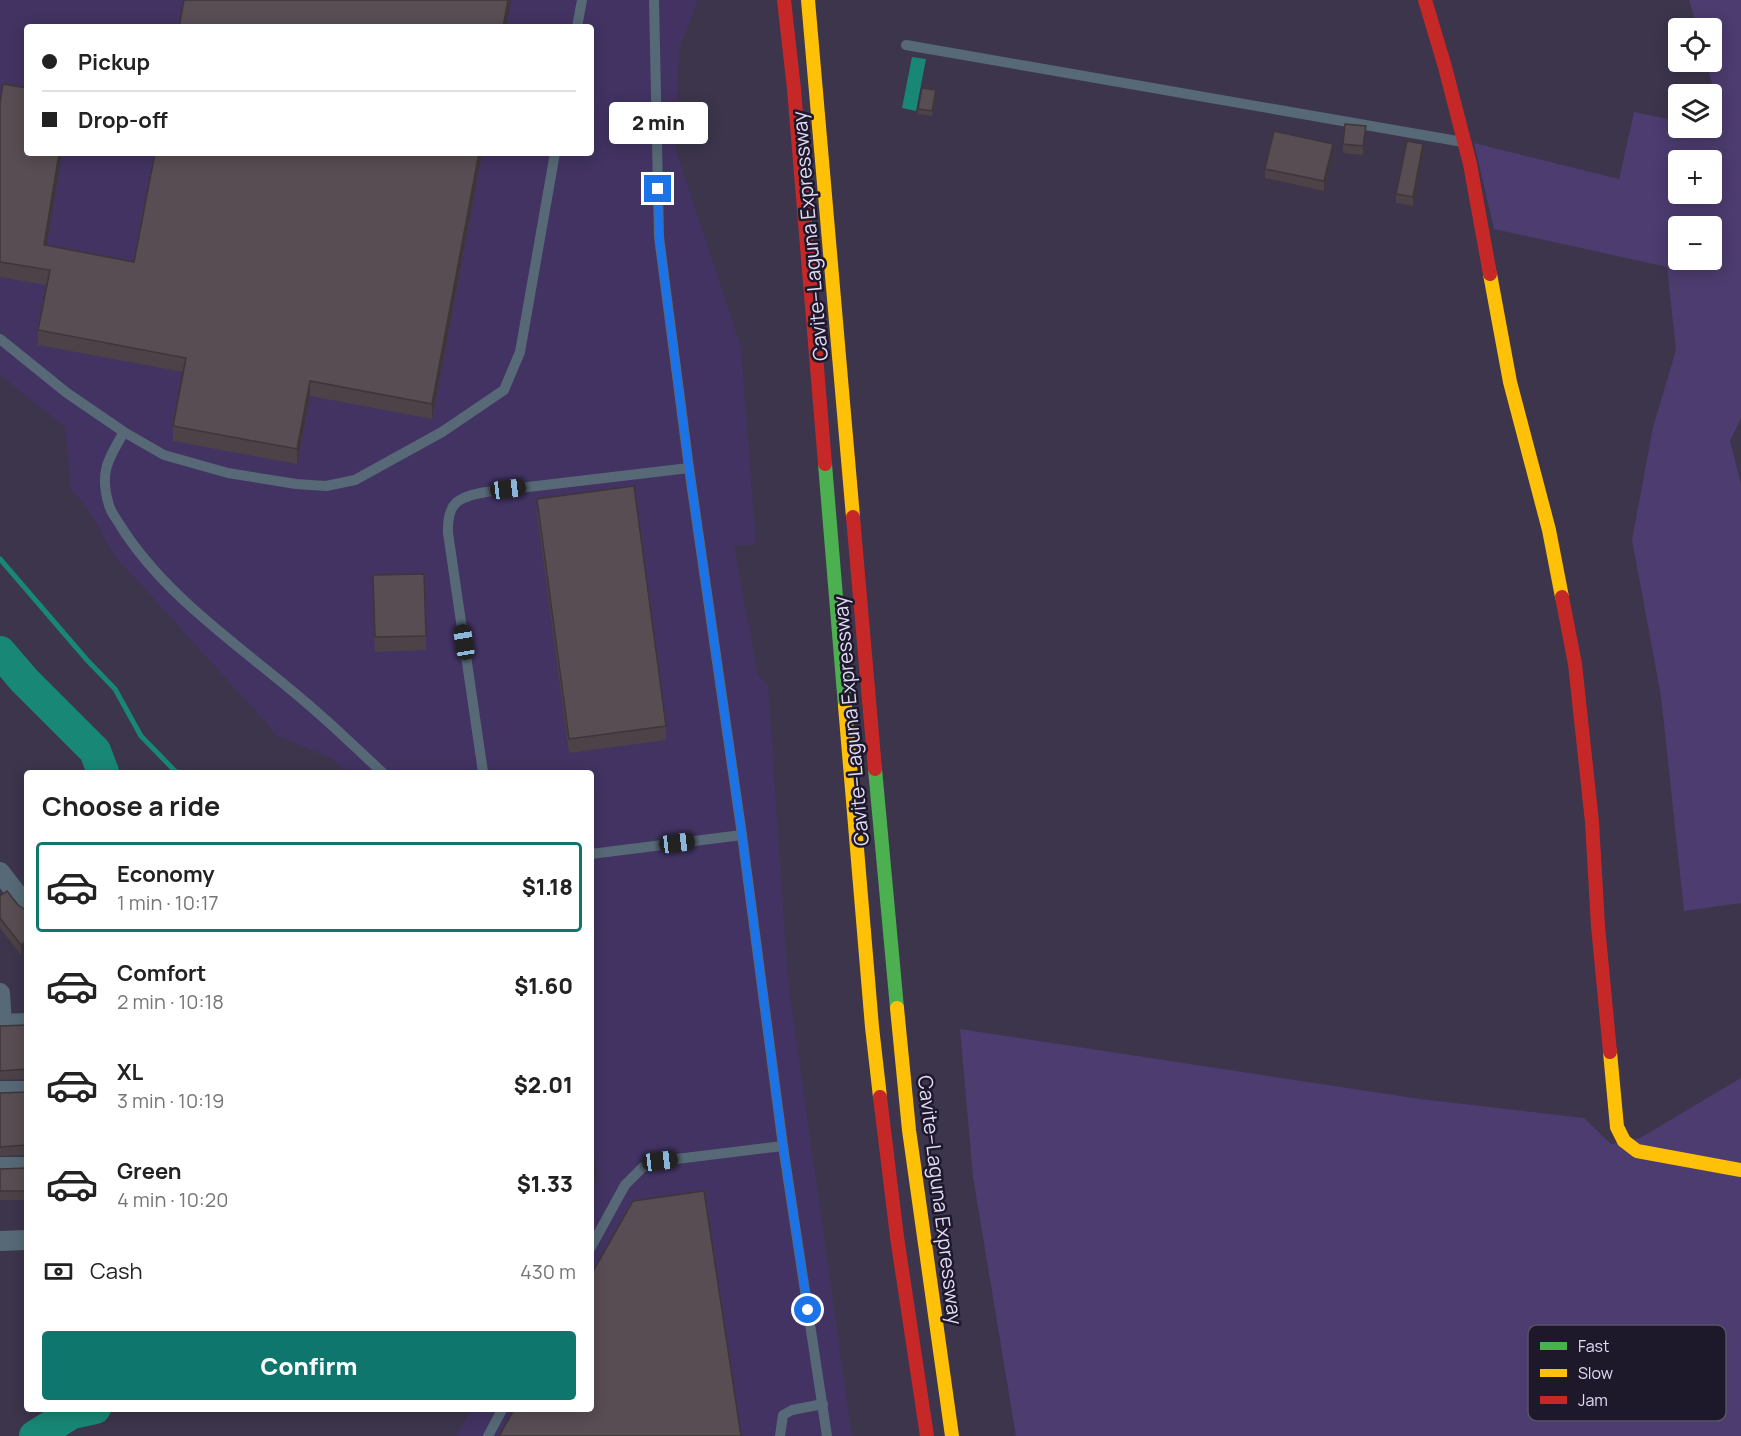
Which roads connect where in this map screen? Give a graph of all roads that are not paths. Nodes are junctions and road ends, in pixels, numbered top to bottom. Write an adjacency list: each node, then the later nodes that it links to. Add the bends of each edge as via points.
1 (582, 0): 6 (lane)
2 (654, 0): 12 (lane, via 659,237)
3 (784, 0): 36 (main road, Cavite–Laguna Expressway, via 871,1016)
4 (808, 0): 37 (main road, Cavite–Laguna Expressway, via 909,1130)
5 (1425, 0): 8 (main road)
6 (578, 24)
7 (906, 45): 8 (lane)
8 (1463, 142): 27 (main road, via 1510,382 1549,530 1575,664 1617,1127 1624,1141 1637,1151)
9 (554, 156): 11 (lane, via 520,352 504,390 442,432 355,480 326,486 228,473 164,455)
10 (0, 339): 11 (lane)
11 (124, 432): 13 (lane, via 107,460 105,473 108,504 124,534 148,565 188,603)
12 (689, 468): 14 (lane, via 486,492 459,499 452,506 448,533); 15 (lane)
13 (380, 770)
14 (483, 770)
15 (742, 835): 16 (lane); 24 (lane)
16 (594, 854)
17 (0, 872): 18 (street)
18 (24, 903)
19 (0, 993): 21 (street)
20 (24, 1023): 21 (street)
21 (1, 1024)
22 (0, 1091): 23 (street)
23 (24, 1091)
24 (783, 1146): 30 (lane, via 660,1161 643,1167 625,1185); 31 (lane)
25 (0, 1167): 26 (street)
26 (24, 1167)
27 (1741, 1170)
28 (24, 1240): 29 (street)
29 (0, 1241)
30 (594, 1242)
31 (823, 1404): 34 (lane, via 783,1415); 35 (lane)
32 (501, 1412): 33 (lane)
33 (488, 1436)
34 (780, 1436)
35 (828, 1436)
36 (927, 1436)
37 (952, 1436)

